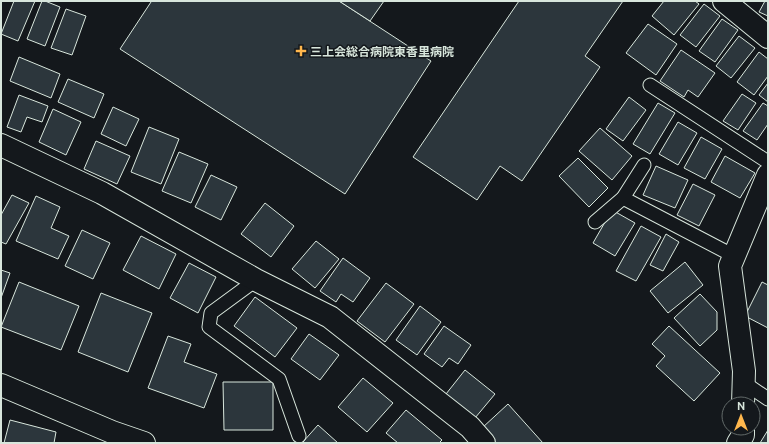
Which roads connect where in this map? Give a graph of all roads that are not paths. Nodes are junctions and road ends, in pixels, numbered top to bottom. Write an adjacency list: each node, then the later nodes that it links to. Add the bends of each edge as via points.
1 (724, 1): 2 (street)
2 (768, 37)
3 (650, 85): 5 (lane)
4 (1, 145): 11 (street, via 102,193)
5 (768, 162)
6 (644, 165): 8 (lane)
7 (768, 175): 10 (street)
8 (623, 198): 9 (lane); 10 (lane)
9 (595, 222)
10 (734, 256): 12 (street, via 730,266 744,371)
11 (256, 280): 16 (lane, via 211,313 209,327 279,379); 18 (street, via 330,317 470,427)
12 (743, 382): 14 (street); 15 (lane)
13 (1, 385): 17 (street)
14 (743, 396)
15 (768, 399)
16 (300, 436)
17 (144, 443)
18 (484, 443)

